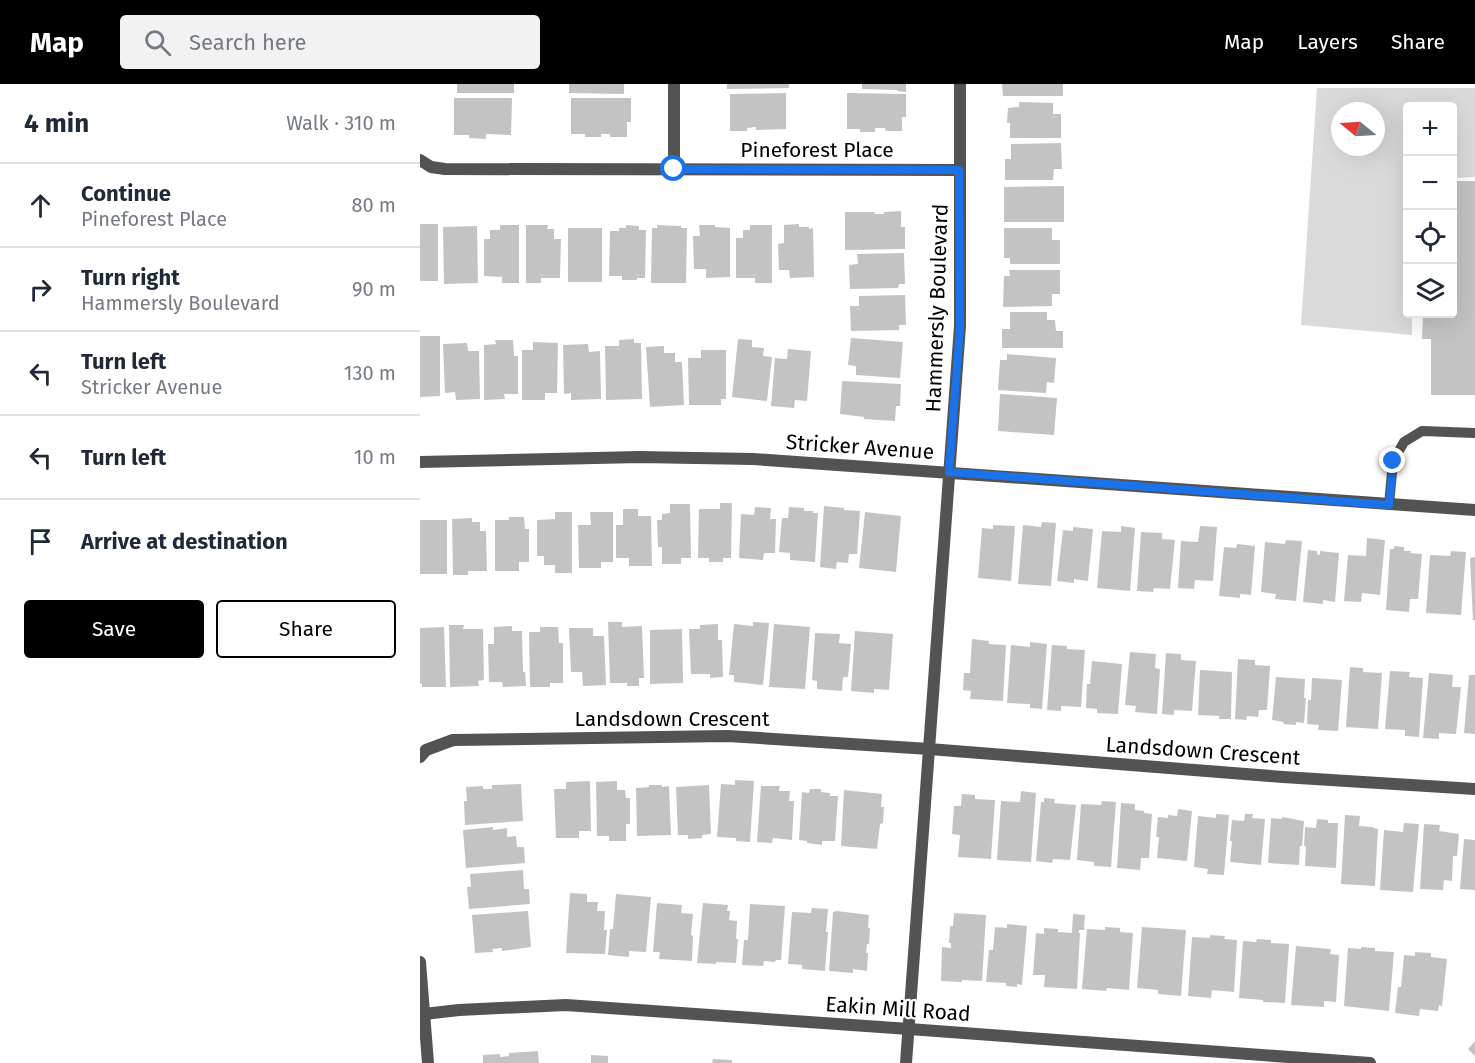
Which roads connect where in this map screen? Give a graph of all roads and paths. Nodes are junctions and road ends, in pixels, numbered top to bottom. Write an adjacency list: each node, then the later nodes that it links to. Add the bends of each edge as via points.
1 (674, 84): 4 (street)
2 (960, 84): 5 (street, Hammersly Boulevard)
3 (420, 160): 4 (street, Pineforest Place, via 431,167 446,169)
4 (674, 169): 5 (street, Pineforest Place)
5 (959, 170): 8 (street, Hammersly Boulevard, via 960,326)
6 (1475, 433): 9 (lane, via 1422,431 1404,442 1393,461)
7 (420, 462): 8 (street, Stricker Avenue, via 639,457 753,459)
8 (949, 472): 9 (street, Stricker Avenue); 11 (street, Hammersly Boulevard)
9 (1389, 505): 10 (street, Stricker Avenue)
10 (1475, 510)
11 (929, 749): 12 (street, Landsdown Crescent, via 728,736 453,740 426,750); 13 (street, Landsdown Crescent); 16 (street)
12 (420, 757)
13 (1475, 789)
14 (420, 962): 15 (street)
15 (424, 1014): 16 (street, Eakin Mill Road, via 566,1005); 17 (street)
16 (909, 1029): 18 (street); 19 (street, Eakin Mill Road)
17 (428, 1063)
18 (906, 1063)
19 (1370, 1063)

